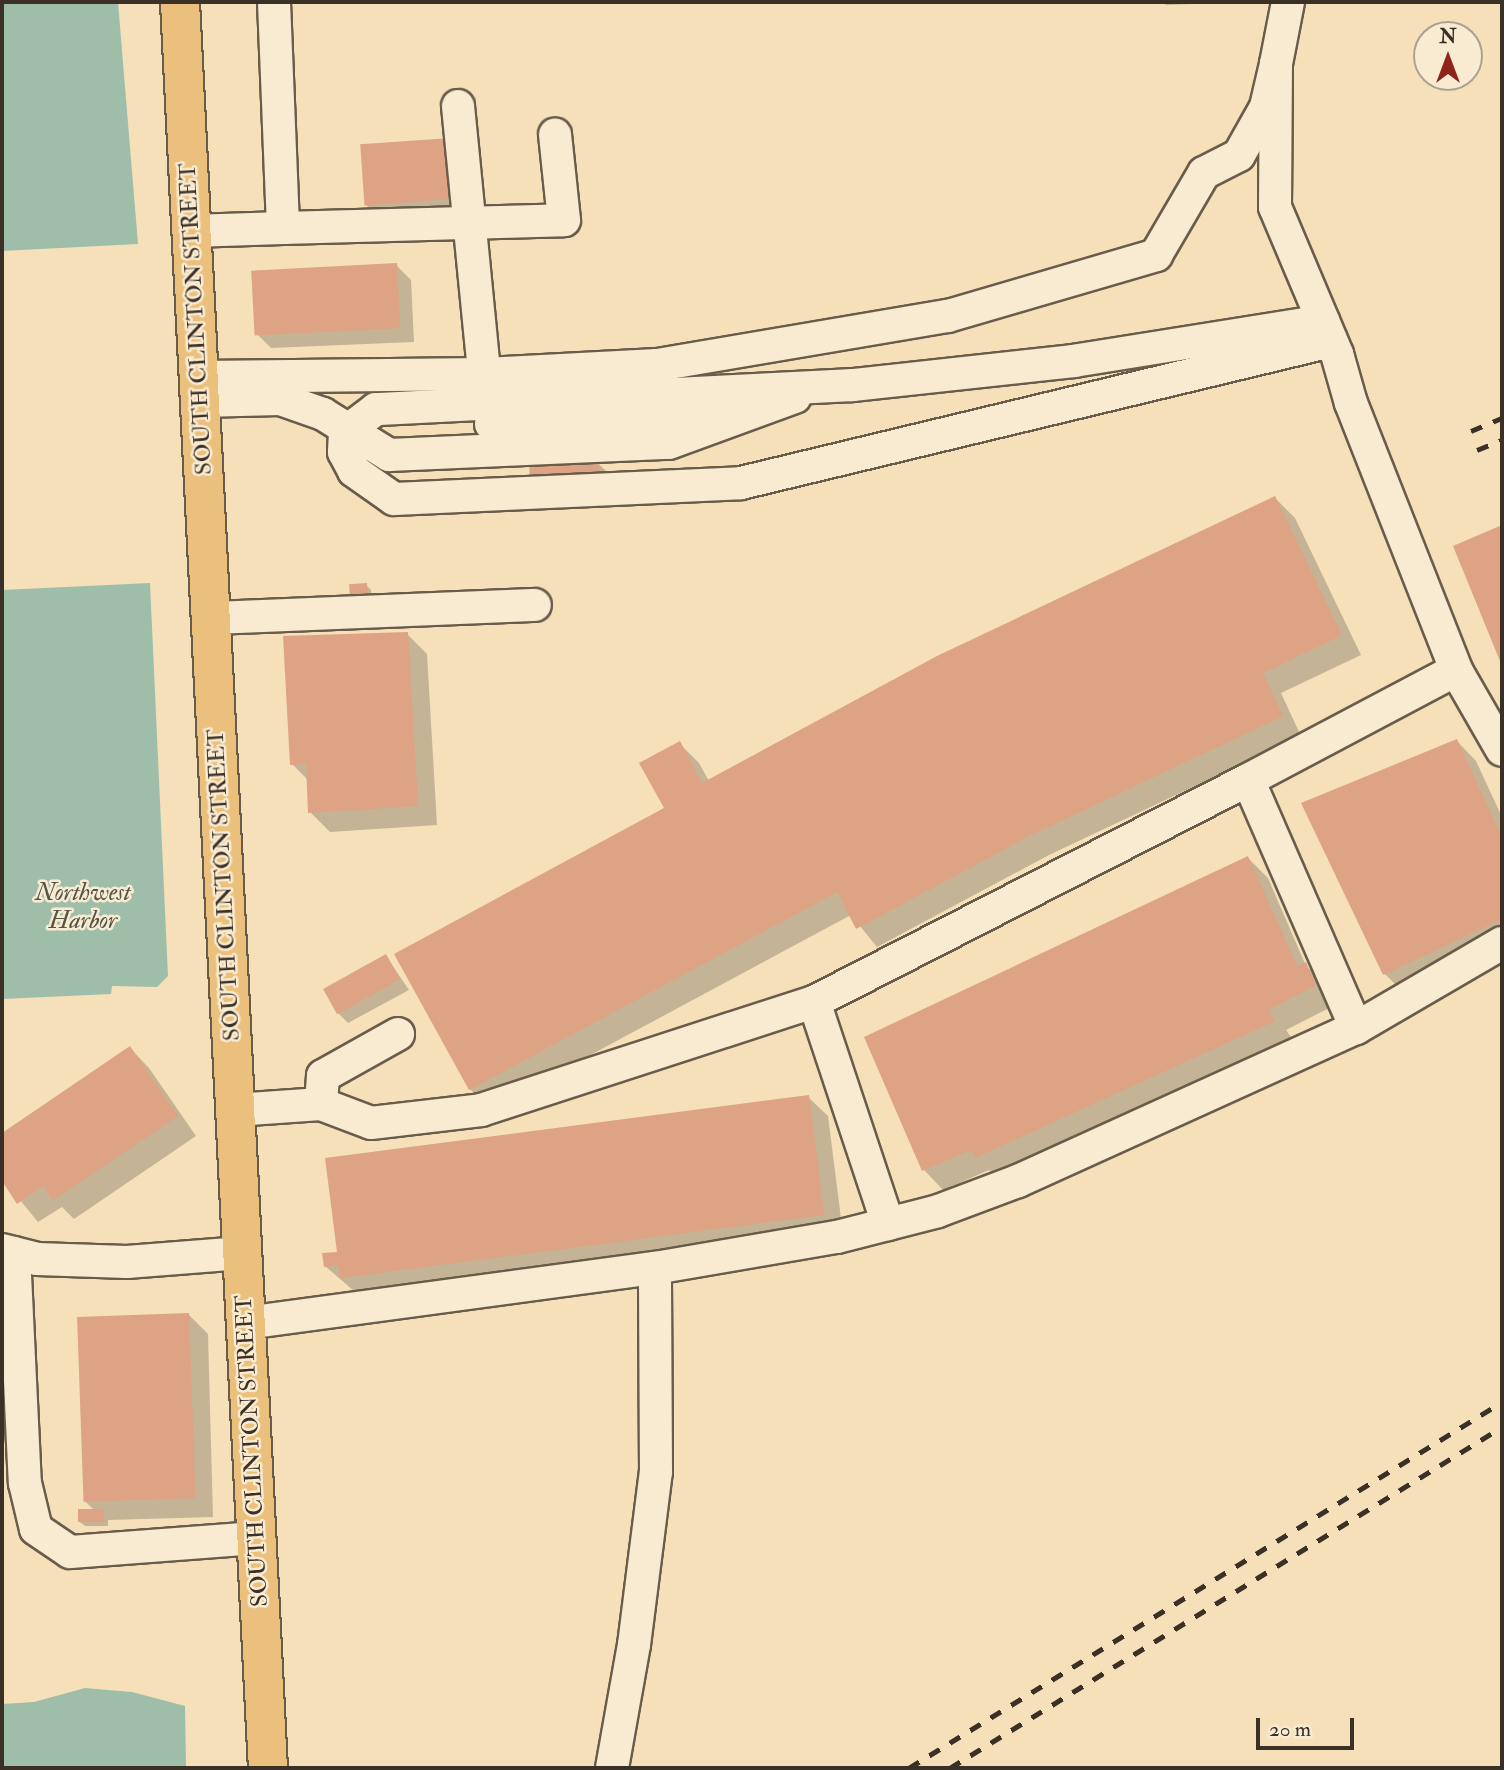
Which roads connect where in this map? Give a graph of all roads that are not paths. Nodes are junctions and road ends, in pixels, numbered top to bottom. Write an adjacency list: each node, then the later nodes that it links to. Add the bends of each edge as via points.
1 (180, 2): 9 (main road, SOUTH CLINTON STREET)
2 (274, 2): 8 (lane)
3 (1288, 2): 4 (lane)
4 (1276, 64): 10 (lane, via 1275,207 1292,257); 13 (lane, via 1266,107 1239,155 1203,173 1156,255 948,316)
5 (458, 106): 7 (lane)
6 (555, 134): 7 (lane, via 564,220)
7 (471, 222): 8 (lane); 13 (lane)
8 (283, 228): 9 (lane)
9 (191, 231): 12 (main road, SOUTH CLINTON STREET)
10 (1327, 331): 11 (lane); 15 (lane, via 741,483 394,499 354,471 344,452); 18 (lane)
11 (825, 386): 14 (lane); 15 (lane, via 669,443 389,455)
12 (199, 389): 13 (lane); 15 (lane, via 280,399); 17 (main road, SOUTH CLINTON STREET)
13 (486, 389): 14 (lane); 15 (lane, via 376,409)
14 (752, 390): 15 (lane, via 660,419 389,428)
15 (352, 425)
16 (535, 605): 17 (lane)
17 (211, 618): 27 (main road, SOUTH CLINTON STREET)
18 (1456, 670): 19 (lane); 21 (lane)
19 (1494, 718): 20 (lane)
20 (1502, 750)
21 (1248, 780): 23 (lane); 24 (lane)
22 (1502, 943): 24 (lane)
23 (814, 1002): 26 (lane, via 481,1110 371,1123); 28 (lane)
24 (1356, 1028): 28 (lane, via 1018,1181)
25 (398, 1034): 26 (lane, via 323,1076)
26 (321, 1104): 27 (lane)
27 (235, 1110): 30 (main road, SOUTH CLINTON STREET)
28 (888, 1224): 31 (lane)
29 (8, 1251): 30 (lane, via 37,1259 127,1262); 33 (lane, via 25,1483 36,1529 69,1552)
30 (242, 1253): 32 (main road, SOUTH CLINTON STREET)
31 (655, 1268): 32 (lane); 35 (lane, via 656,1472 634,1644)
32 (246, 1324): 33 (main road, SOUTH CLINTON STREET)
33 (256, 1538): 34 (main road, SOUTH CLINTON STREET)
34 (268, 1768)
35 (612, 1768)

